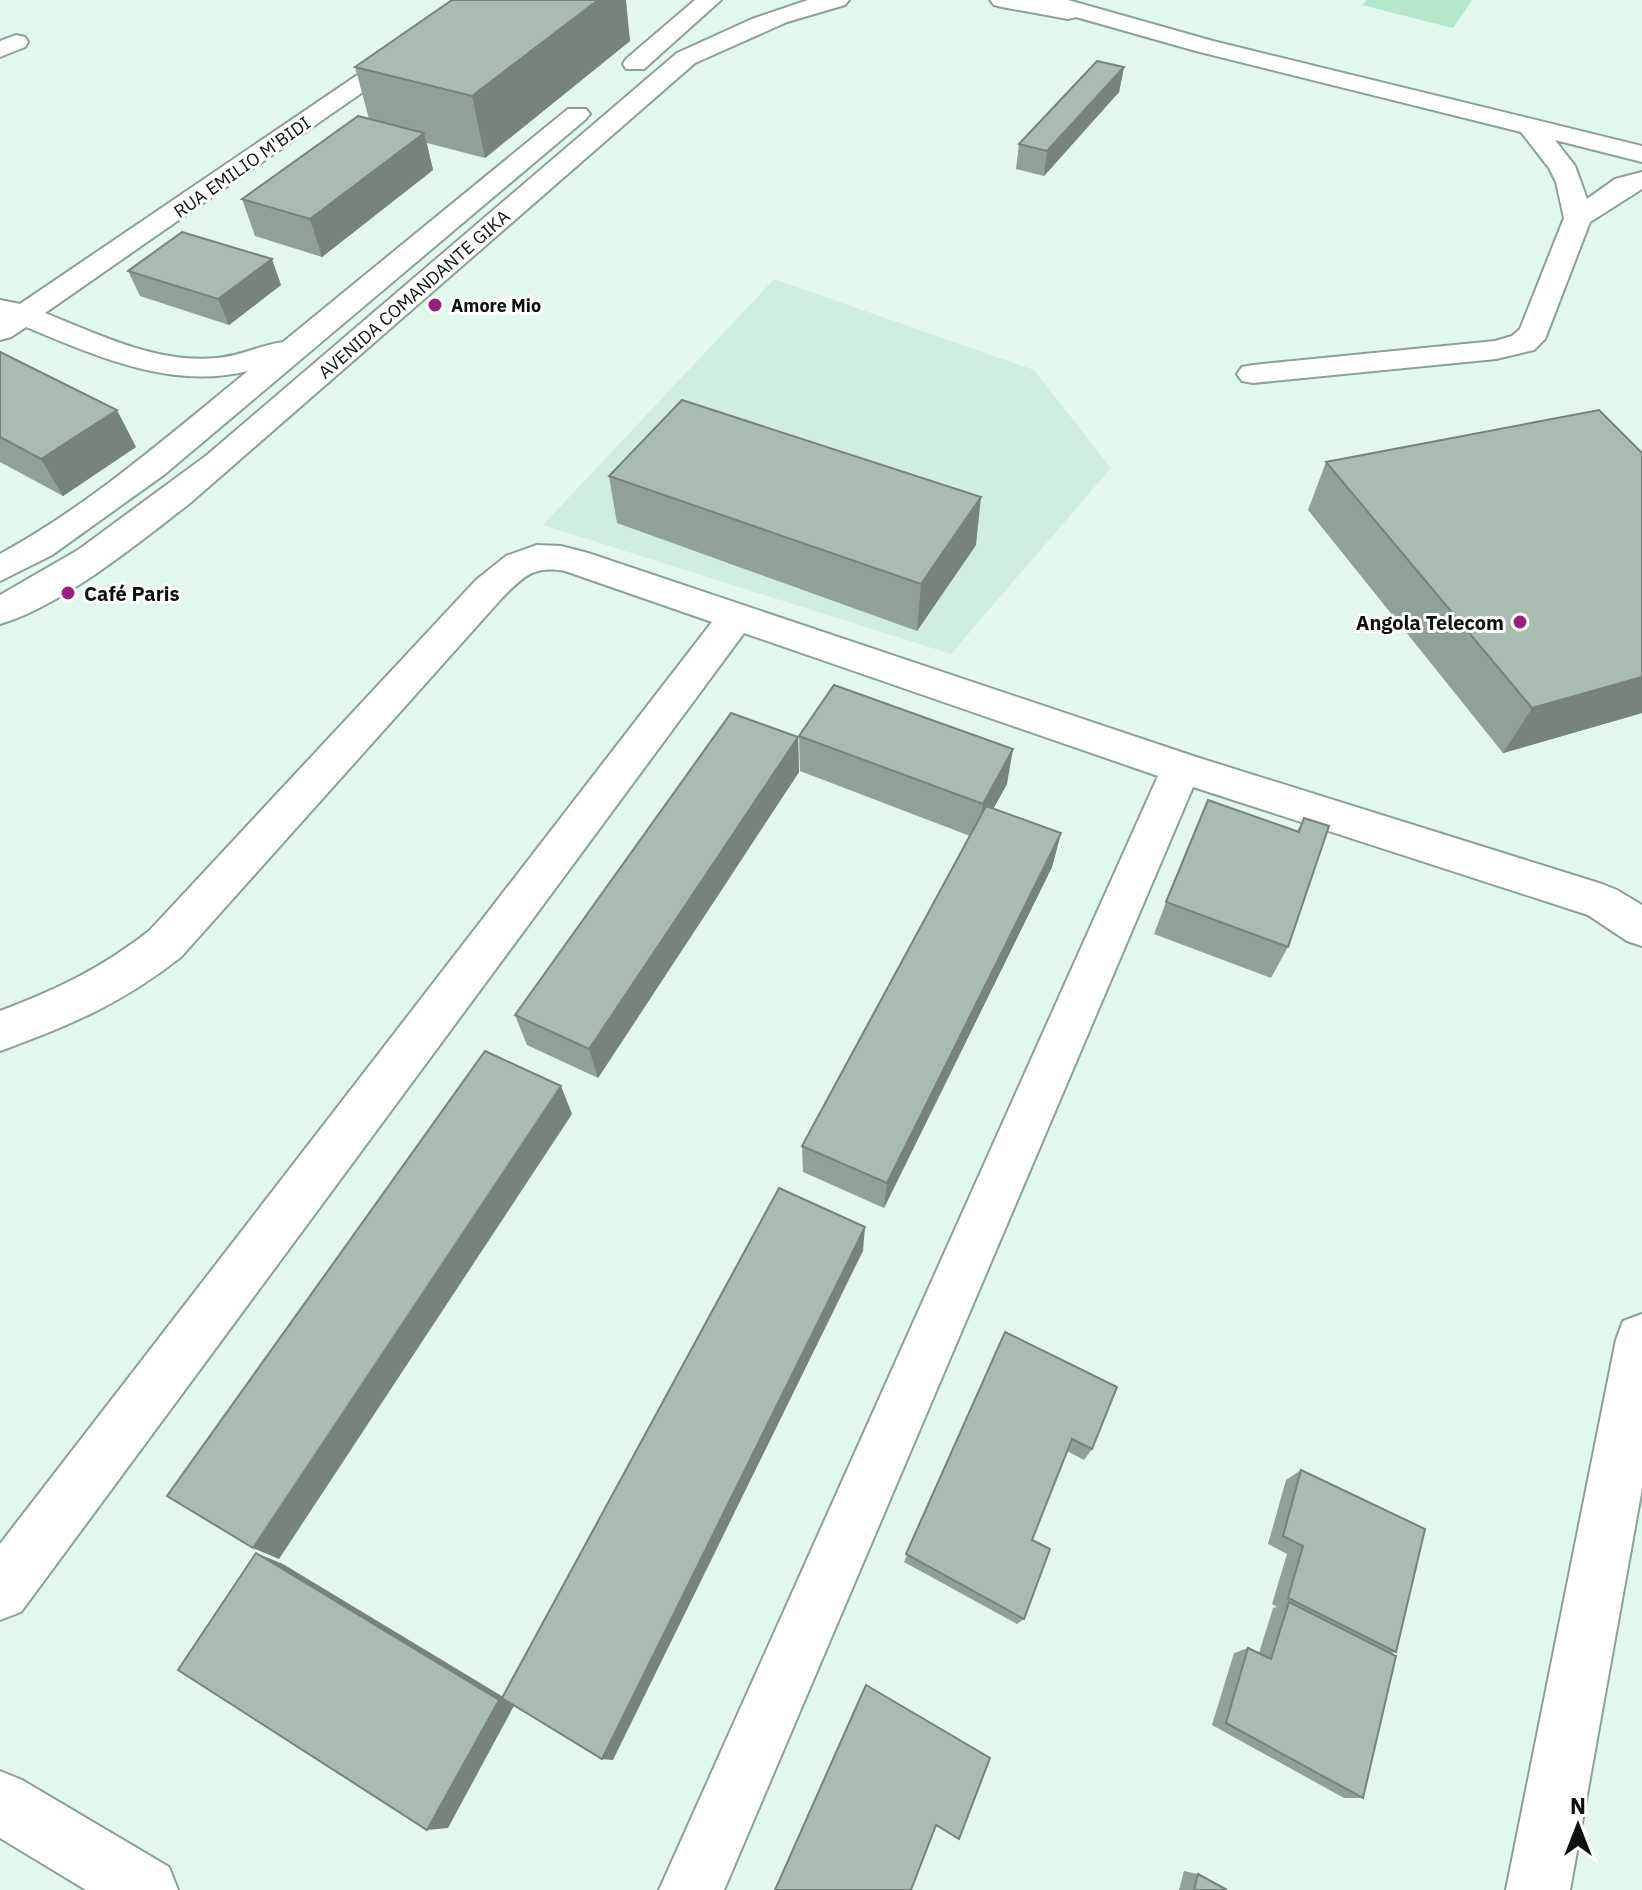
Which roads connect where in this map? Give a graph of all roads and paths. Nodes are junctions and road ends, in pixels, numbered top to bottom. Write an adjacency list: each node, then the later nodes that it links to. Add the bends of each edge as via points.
1 (483, 0): 13 (street, RUA EMILIO M'BIDI)
2 (709, 0): 7 (street)
3 (837, 0): 19 (street, AVENIDA COMANDANTE GIKA, via 757,24 686,58 179,493 91,556)
4 (1002, 0): 6 (street)
5 (1042, 0): 6 (street)
6 (1102, 19): 9 (street)
7 (616, 80)
8 (592, 101): 14 (street, AVENIDA COMANDANTE GIKA)
9 (1529, 125): 10 (street); 12 (street, via 1566,174)
10 (1642, 154)
11 (1642, 180): 12 (street, via 1625,185)
12 (1578, 218): 16 (street, via 1534,333 1523,343)
13 (8, 318): 15 (street)
14 (322, 327): 15 (street, via 285,350 243,363 204,368); 17 (street, AVENIDA COMANDANTE GIKA)
15 (159, 365): 17 (street, via 176,386 179,433)
16 (1253, 374)
17 (153, 466): 18 (street, AVENIDA COMANDANTE GIKA, via 40,547)
18 (0, 569)
19 (0, 611)
20 (735, 618): 21 (street); 23 (street, via 559,557 523,560 489,589 165,944 124,976); 25 (street)
21 (1181, 768): 22 (street, via 1602,902); 28 (street)
22 (1642, 928)
23 (0, 1031)
24 (1642, 1340): 29 (street)
25 (0, 1591)
26 (0, 1802): 27 (street)
27 (146, 1890)
28 (691, 1890)
29 (1538, 1890)

